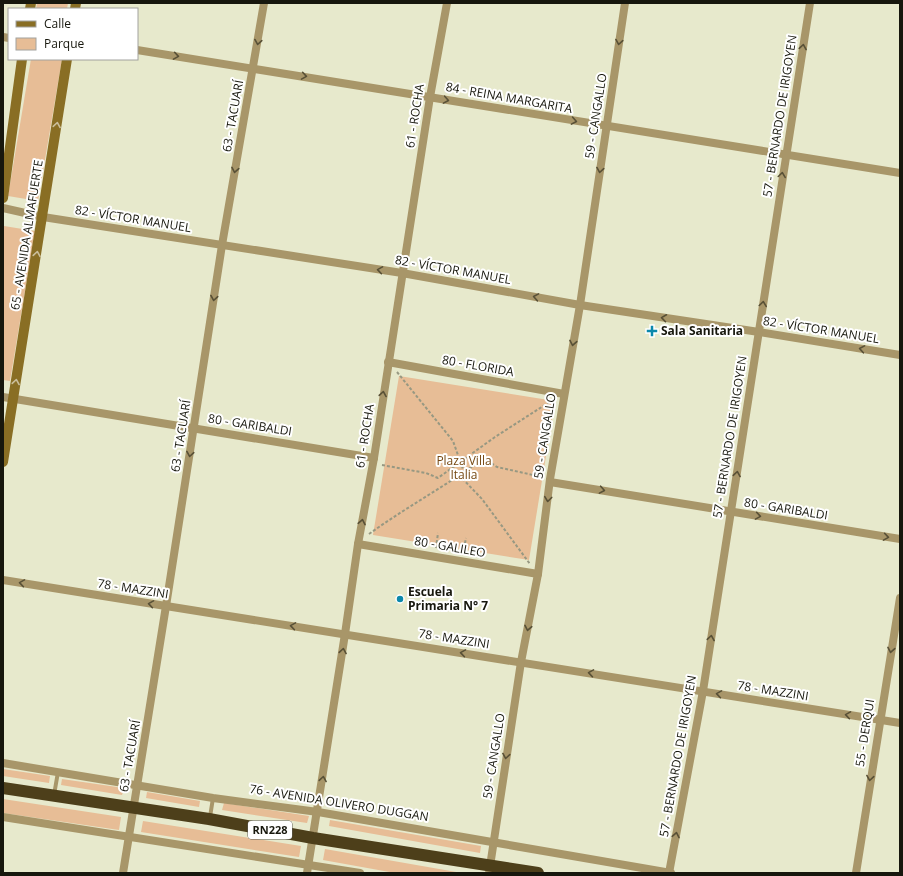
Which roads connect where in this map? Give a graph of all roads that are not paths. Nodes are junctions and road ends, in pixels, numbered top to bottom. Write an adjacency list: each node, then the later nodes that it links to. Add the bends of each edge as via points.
1 (264, 3): 8 (street, 63 - TACUARÍ, one-way to 8)
2 (447, 3): 9 (street, 61 - ROCHA)
3 (625, 3): 10 (street, 59 - CANGALLO, one-way to 10)
4 (810, 3): 11 (street, 57 - BERNARDO DE IRIGOYEN, one-way to 4)
5 (138, 50): 8 (street, 84 - REINA MARGARITA, one-way to 8)
6 (22, 60): 13 (main road)
7 (67, 60): 15 (main road, 65 - AVENIDA ALMAFUERTE, one-way to 7)
8 (254, 68): 9 (street, 84 - REINA MARGARITA, one-way to 9); 16 (street, 63 - TACUARÍ, one-way to 16)
9 (430, 97): 10 (street, 84 - REINA MARGARITA, one-way to 10); 17 (street, 61 - ROCHA)
10 (606, 127): 11 (street, 84 - REINA MARGARITA); 18 (street, 59 - CANGALLO, one-way to 18)
11 (785, 155): 12 (street, 84 - REINA MARGARITA); 19 (street, 57 - BERNARDO DE IRIGOYEN, one-way to 11)
12 (900, 173)
13 (3, 198)
14 (3, 208): 15 (street, 82 - VÍCTOR MANUEL)
15 (43, 217): 16 (street, 82 - VÍCTOR MANUEL); 23 (main road, 65 - AVENIDA ALMAFUERTE, one-way to 15)
16 (222, 245): 17 (street, 82 - VÍCTOR MANUEL, one-way to 16); 24 (street, 63 - TACUARÍ, one-way to 24)
17 (402, 273): 18 (street, 82 - VÍCTOR MANUEL, one-way to 17); 21 (street, 61 - ROCHA)
18 (580, 305): 19 (street, 82 - VÍCTOR MANUEL, one-way to 18); 22 (street, 59 - CANGALLO, one-way to 22)
19 (759, 332): 20 (street, 82 - VÍCTOR MANUEL, one-way to 19); 28 (street, 57 - BERNARDO DE IRIGOYEN, one-way to 19)
20 (900, 355)
21 (388, 362): 22 (street, 80 - FLORIDA); 25 (street, 61 - ROCHA, one-way to 21)
22 (563, 393): 27 (street, 59 - CANGALLO)
23 (8, 398): 24 (street, 80 - GARIBALDI); 26 (main road, 65 - AVENIDA ALMAFUERTE)
24 (194, 428): 25 (street, 80 - GARIBALDI); 34 (street, 63 - TACUARÍ, one-way to 34)
25 (373, 461): 30 (street, 61 - ROCHA, one-way to 25)
26 (3, 462)
27 (550, 481): 28 (street, 80 - GARIBALDI, one-way to 28); 31 (street, 59 - CANGALLO, one-way to 31)
28 (731, 512): 29 (street, 80 - GARIBALDI, one-way to 29); 37 (street, 57 - BERNARDO DE IRIGOYEN, one-way to 28)
29 (900, 539)
30 (358, 544): 31 (street, 80 - GALILEO); 35 (street, 61 - ROCHA)
31 (538, 574): 36 (street, 59 - CANGALLO, one-way to 36)
32 (3, 580): 34 (street, 78 - MAZZINI, one-way to 32)
33 (900, 598): 38 (street, 55 - DERQUI, one-way to 38)
34 (166, 606): 35 (street, 78 - MAZZINI, one-way to 34); 42 (street, 63 - TACUARÍ)
35 (346, 634): 36 (street, 78 - MAZZINI, one-way to 35); 47 (street, 61 - ROCHA, one-way to 35)
36 (521, 662): 37 (street, 78 - MAZZINI, one-way to 36); 52 (street, 59 - CANGALLO, one-way to 52)
37 (703, 691): 38 (street, 78 - MAZZINI, one-way to 37); 59 (street, 57 - BERNARDO DE IRIGOYEN, one-way to 37)
38 (879, 720): 39 (street, 78 - MAZZINI); 60 (street, 55 - DERQUI, one-way to 60)
39 (900, 723)
40 (3, 763): 41 (street, 76 - AVENIDA OLIVERO DUGGAN)
41 (58, 772): 42 (street, 76 - AVENIDA OLIVERO DUGGAN); 44 (lane)
42 (138, 786): 45 (street, 76 - AVENIDA OLIVERO DUGGAN); 46 (street, 63 - TACUARÍ)
43 (3, 788): 44 (highway, RN228)
44 (54, 795): 46 (highway, RN228)
45 (213, 798): 47 (street, 76 - AVENIDA OLIVERO DUGGAN); 49 (lane)
46 (133, 807): 49 (highway, RN228); 50 (street, 63 - TACUARÍ)
47 (318, 812): 51 (street, 61 - ROCHA); 52 (street, 76 - AVENIDA OLIVERO DUGGAN)
48 (3, 817): 50 (street)
49 (209, 819): 51 (highway, RN228)
50 (129, 836): 53 (street); 55 (street, 63 - TACUARÍ)
51 (313, 838): 53 (street, 61 - ROCHA); 54 (highway, RN228)
52 (493, 843): 54 (street, 59 - CANGALLO); 59 (street, 76 - AVENIDA OLIVERO DUGGAN)
53 (309, 864): 56 (street, 61 - ROCHA); 57 (street)
54 (490, 869): 58 (highway, RN228)
55 (123, 873)
56 (307, 873)
57 (360, 873)
58 (538, 873)
59 (670, 873)
60 (856, 873)

